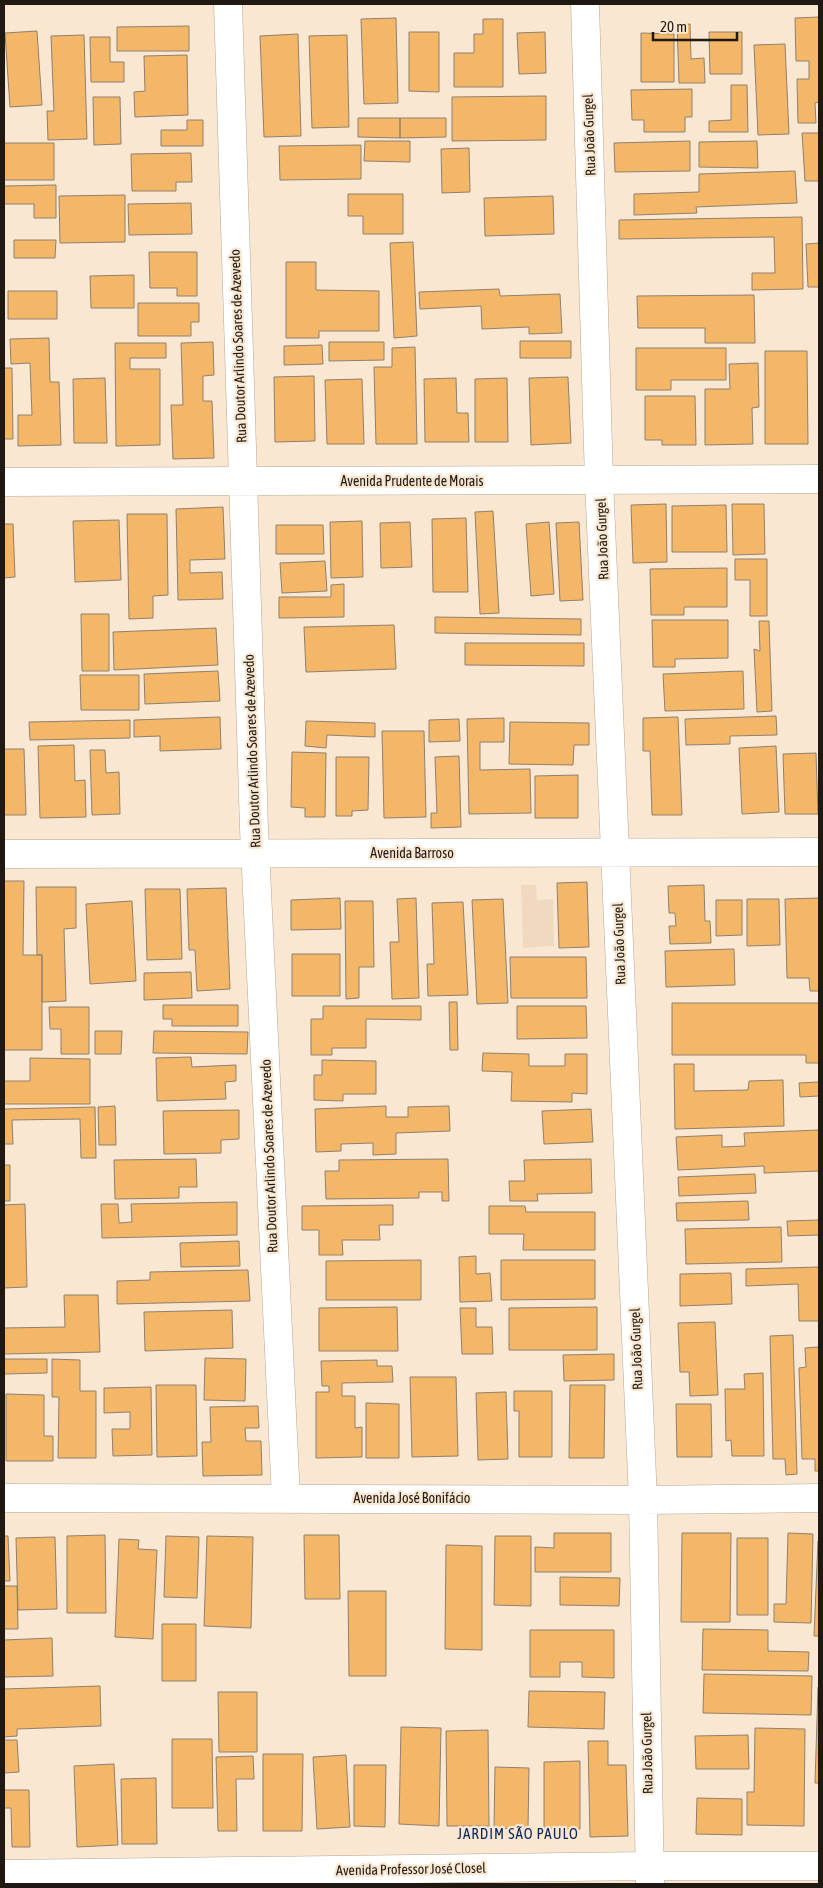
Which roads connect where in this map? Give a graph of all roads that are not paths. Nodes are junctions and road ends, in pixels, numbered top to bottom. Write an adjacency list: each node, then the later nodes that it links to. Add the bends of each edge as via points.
1 (228, 4): 6 (street, Rua Doutor Arlindo Soares de Azevedo)
2 (585, 4): 4 (street, Rua João Gurgel)
3 (819, 479): 4 (street, Avenida Prudente de Morais)
4 (599, 480): 6 (street, Avenida Prudente de Morais); 8 (street, Rua João Gurgel)
5 (4, 482): 6 (street, Avenida Prudente de Morais)
6 (242, 482): 10 (street, Rua Doutor Arlindo Soares de Azevedo)
7 (819, 852): 8 (street, Avenida Barroso)
8 (615, 853): 10 (street, Avenida Barroso); 14 (street, Rua João Gurgel)
9 (4, 854): 10 (street, Avenida Barroso)
10 (256, 854): 12 (street, Rua Doutor Arlindo Soares de Azevedo)
11 (4, 1498): 12 (street, Avenida José Bonifácio)
12 (286, 1498): 14 (street, Avenida José Bonifácio)
13 (819, 1498): 14 (street, Avenida José Bonifácio)
14 (643, 1500): 17 (street, Rua João Gurgel)
15 (819, 1866): 17 (street, Avenida Professor José Closel)
16 (4, 1874): 17 (street, Avenida Professor José Closel)
17 (650, 1875)

